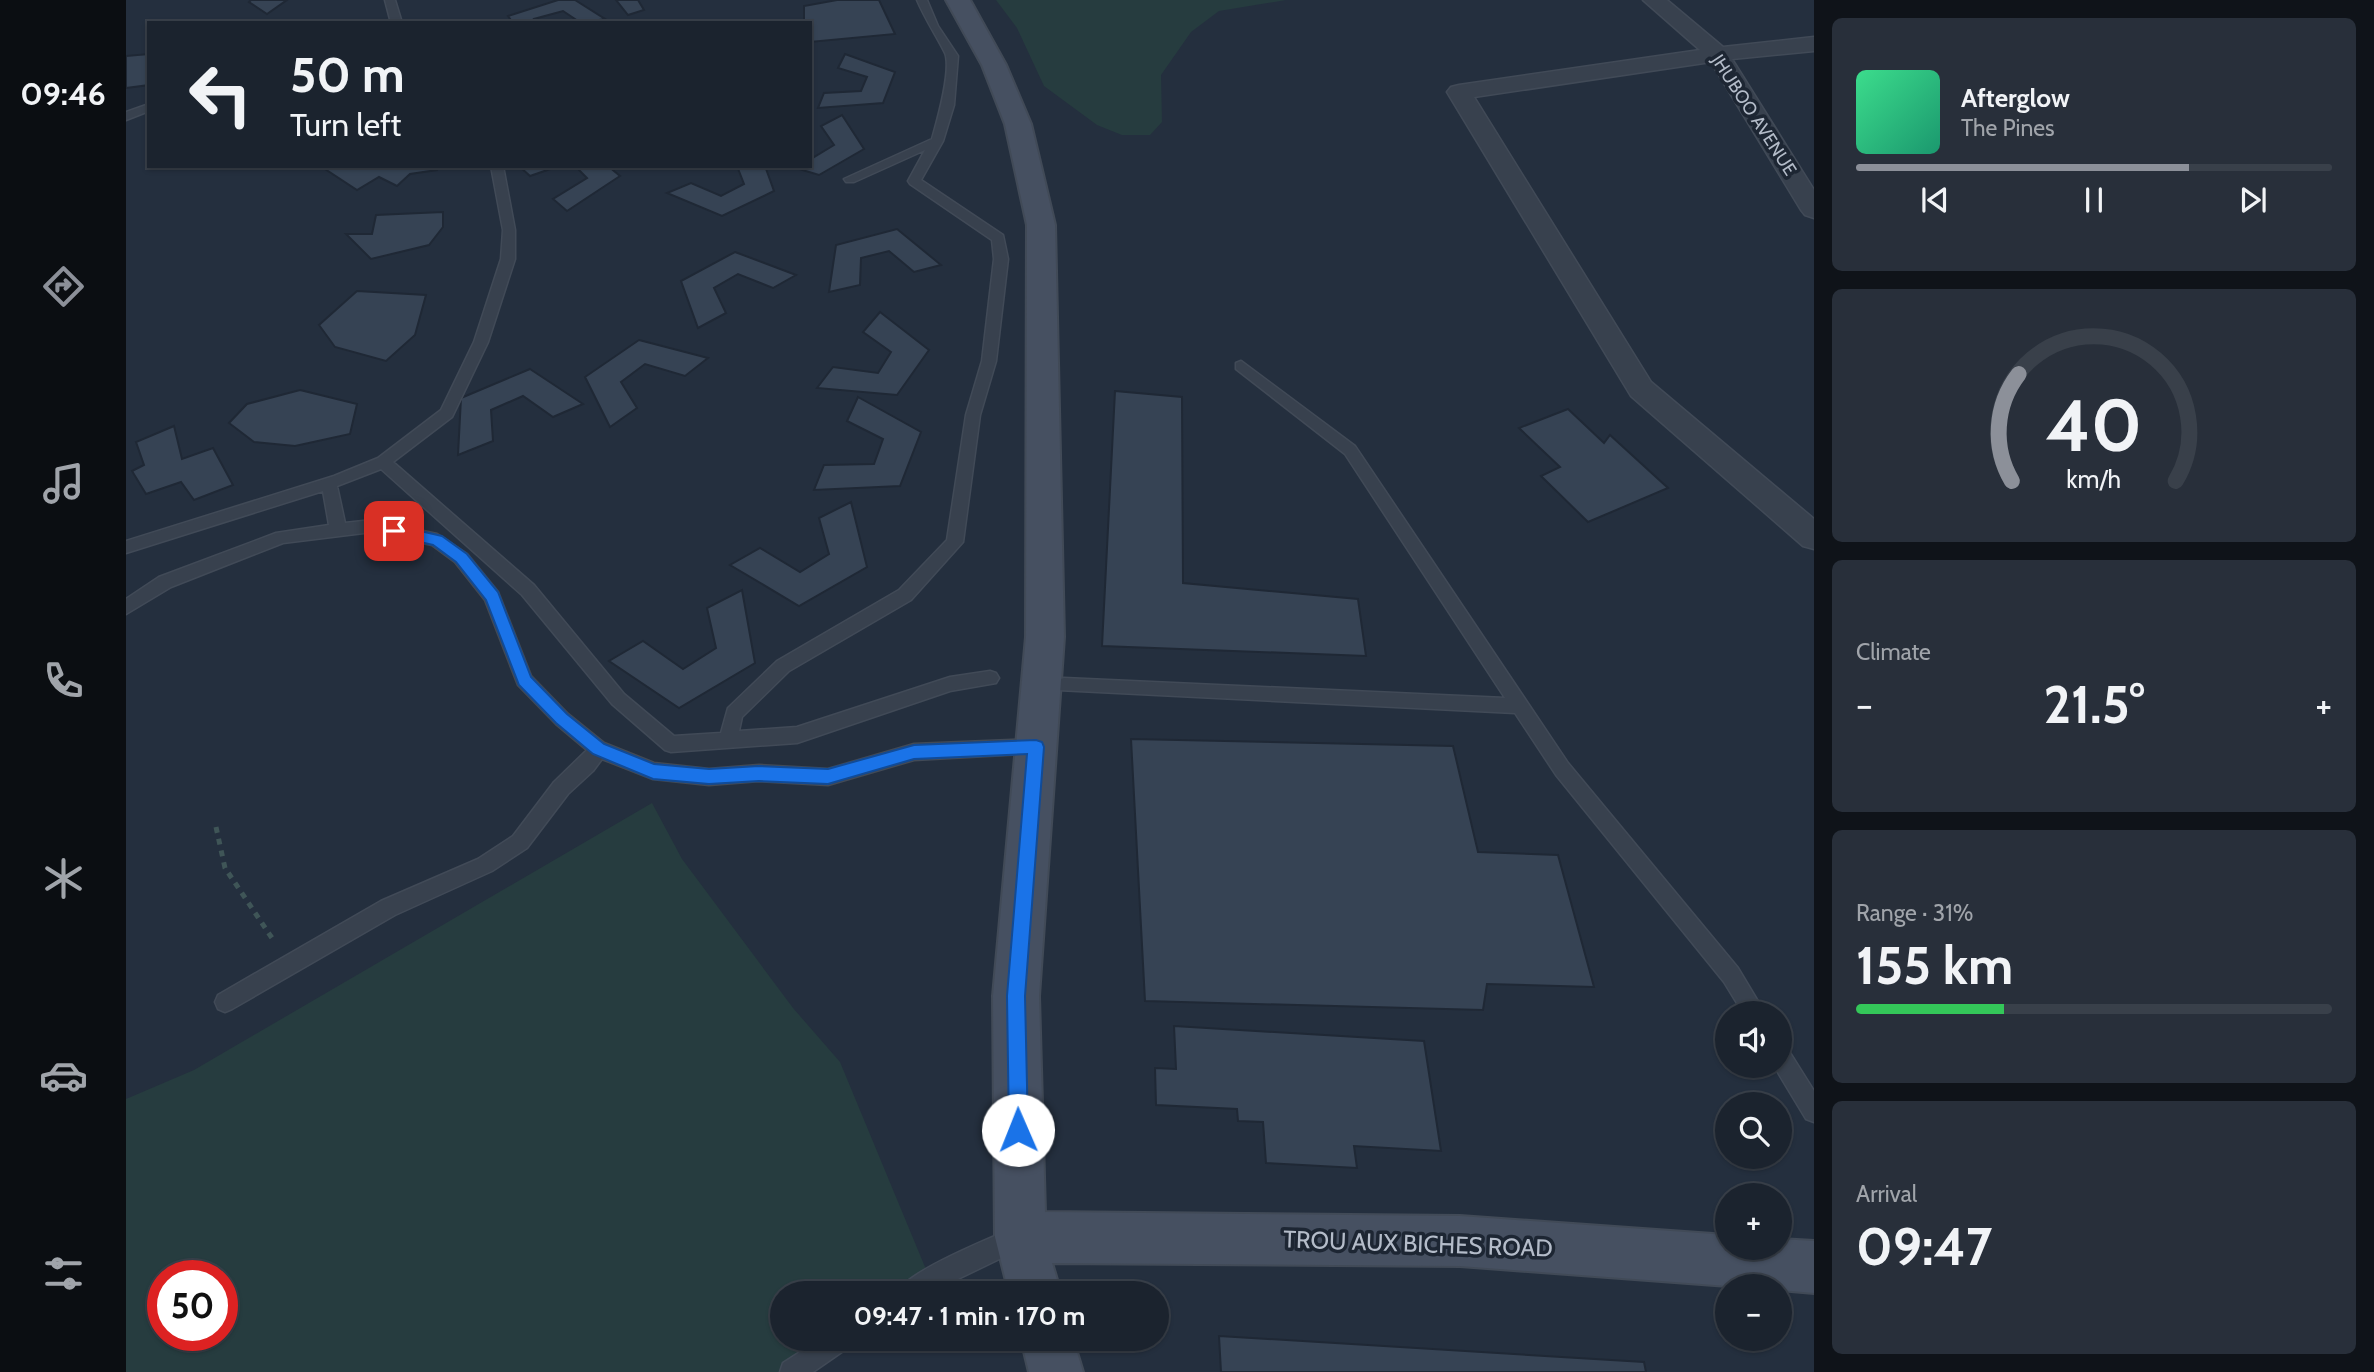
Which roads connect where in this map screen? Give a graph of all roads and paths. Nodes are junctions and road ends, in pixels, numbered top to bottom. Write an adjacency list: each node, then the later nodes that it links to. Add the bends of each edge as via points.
1 (922, 0): 10 (lane, via 952,56 948,105)
2 (958, 0): 25 (main road, via 994,65 1018,124 1041,225 1045,637)
3 (1654, 0): 7 (street, JHUBOO AVENUE)
4 (393, 1): 5 (lane)
5 (397, 21)
6 (1814, 44): 7 (street)
7 (1718, 54): 13 (street, JHUBOO AVENUE); 18 (street, via 1458,92 1641,389)
8 (147, 108): 9 (lane)
9 (126, 116)
10 (937, 141): 12 (lane); 24 (lane, via 914,181 998,238 1001,259 989,361 973,415 955,542 905,595 783,666 734,713)
11 (497, 168): 15 (lane, via 509,230 508,259 481,342 447,413)
12 (850, 180)
13 (1814, 210)
14 (1241, 366): 23 (lane, via 1350,450)
15 (383, 462): 16 (lane); 24 (lane, via 528,590 618,699 671,744)
16 (329, 484): 17 (lane); 19 (lane)
17 (338, 530): 20 (lane, via 282,537 229,556 165,582); 26 (lane, via 372,526 437,540 461,558 492,597 524,680)
18 (1814, 537)
19 (126, 547)
20 (126, 607)
21 (990, 678): 24 (lane, via 950,684 797,735)
22 (1064, 685): 23 (lane)
23 (1521, 706): 29 (lane, via 1562,769)
24 (729, 740)
25 (1036, 747): 26 (lane, via 914,752 828,777 653,771); 33 (main road, via 1016,996)
26 (598, 749): 28 (lane, via 520,842 485,865 388,908)
27 (216, 827): 28 (path, via 225,868 261,927)
28 (293, 963): 30 (lane)
29 (1747, 1001)
30 (225, 1002)
31 (1792, 1075): 32 (lane)
32 (1814, 1111)
33 (1020, 1237): 34 (main road, TROU AUX BICHES ROAD, via 1460,1241); 35 (lane); 36 (main road)
34 (1814, 1267)
35 (927, 1281)
36 (1032, 1281)
37 (823, 1351): 39 (lane)
38 (1050, 1351): 40 (main road)
39 (792, 1372)
40 (1056, 1372)

